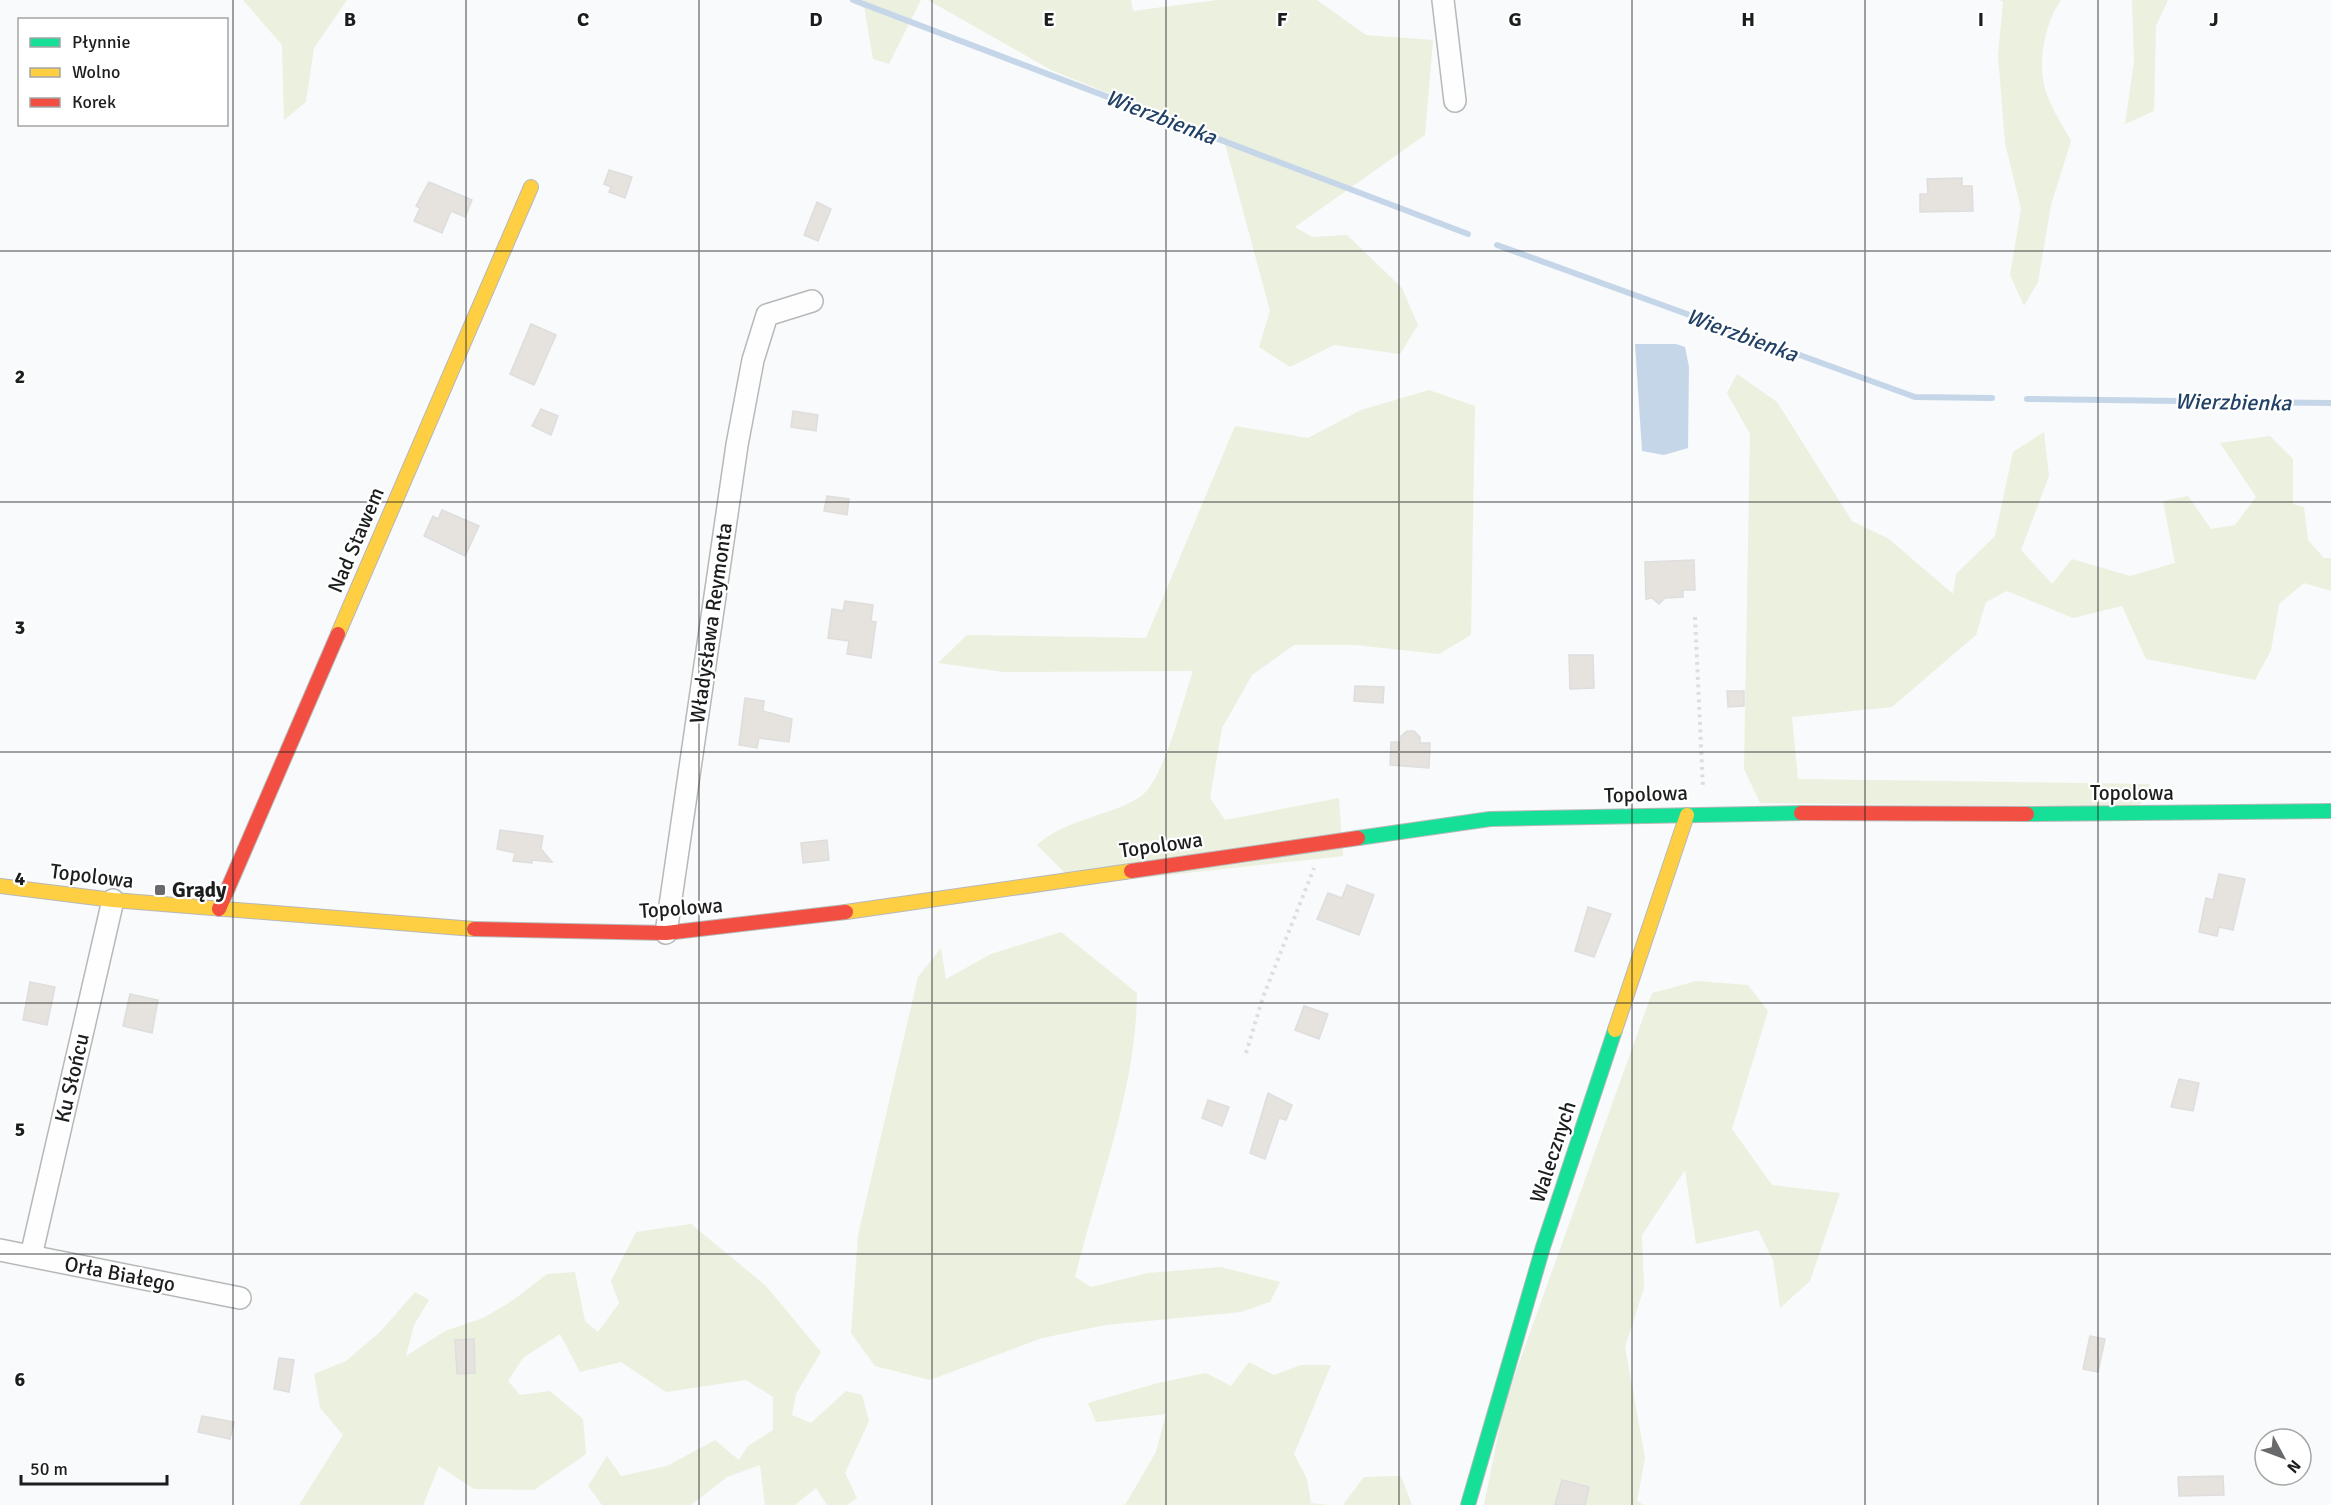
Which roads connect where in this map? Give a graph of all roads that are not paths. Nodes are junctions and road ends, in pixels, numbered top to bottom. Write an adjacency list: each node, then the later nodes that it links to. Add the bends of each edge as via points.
1 (1443, 0): 2 (street)
2 (1455, 101)
3 (531, 187): 9 (street, Nad Stawem)
4 (812, 301): 10 (street, Władysława Reymonta, via 767,315 753,360 737,445)
5 (2331, 811): 6 (street, Topolowa)
6 (1688, 815): 10 (street, Topolowa, via 1490,819 817,916); 14 (street, Walecznych, via 1543,1247)
7 (0, 886): 8 (street, Topolowa)
8 (113, 900): 9 (street, Topolowa); 12 (street, Ku Słońcu)
9 (219, 909): 10 (street, Topolowa, via 523,932)
10 (666, 933)
11 (0, 1250): 12 (street, Orła Białego)
12 (31, 1256): 13 (street, Orła Białego)
13 (240, 1298)
14 (1468, 1505)

